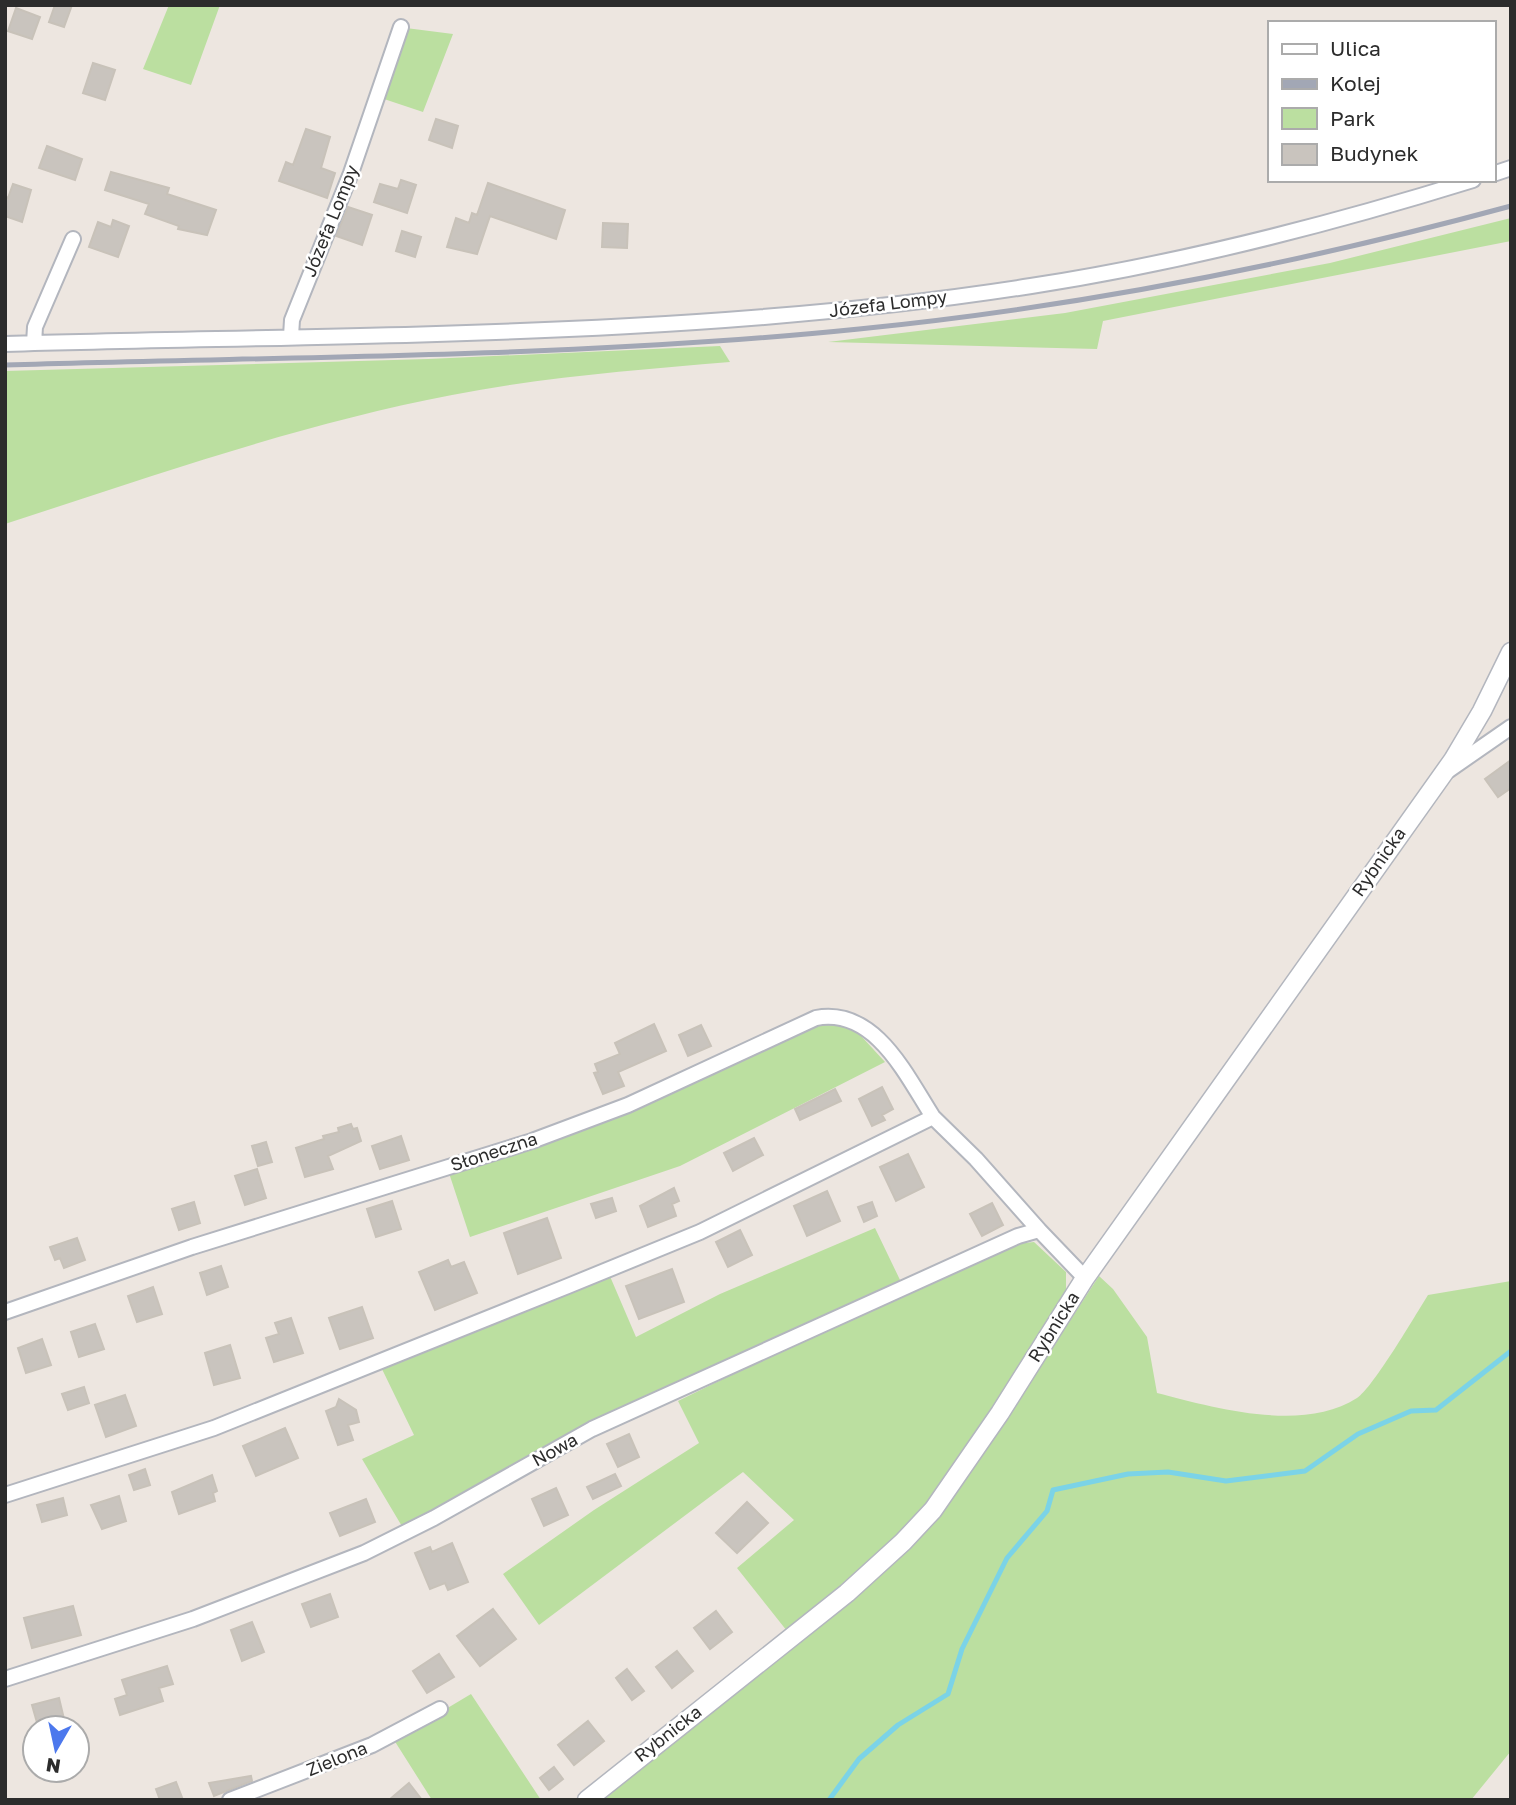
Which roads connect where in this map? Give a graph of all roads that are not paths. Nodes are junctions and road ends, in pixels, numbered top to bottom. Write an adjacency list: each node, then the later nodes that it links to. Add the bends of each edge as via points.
1 (401, 27): 4 (street, Józefa Lompy, via 351,173 292,320)
2 (1466, 182): 4 (street, Józefa Lompy, via 1304,230 1177,260 1006,290 787,316 670,324)
3 (73, 239): 5 (street, via 36,327)
4 (291, 336): 5 (street, Józefa Lompy)
5 (34, 343): 6 (street, Józefa Lompy)
6 (5, 344)
7 (1511, 652): 9 (street, Rybnicka, via 1482,711)
8 (1511, 727): 9 (street, Rybnicka)
9 (1440, 776): 12 (street, Rybnicka)
10 (933, 1117): 11 (street, Słoneczna); 13 (street, Słoneczna, via 866,1027 833,1015 816,1018 628,1105 532,1141 192,1247); 14 (street, via 711,1227 568,1286 215,1429)
11 (1039, 1230): 12 (street); 15 (street, Nowa, via 592,1429 445,1513 364,1553 193,1619)
12 (1085, 1278): 18 (street, Rybnicka, via 959,1475 914,1531 847,1593)
13 (5, 1312)
14 (5, 1495)
15 (5, 1679)
16 (440, 1709): 17 (street, Zielona, via 372,1745)
17 (230, 1800)
18 (587, 1800)

